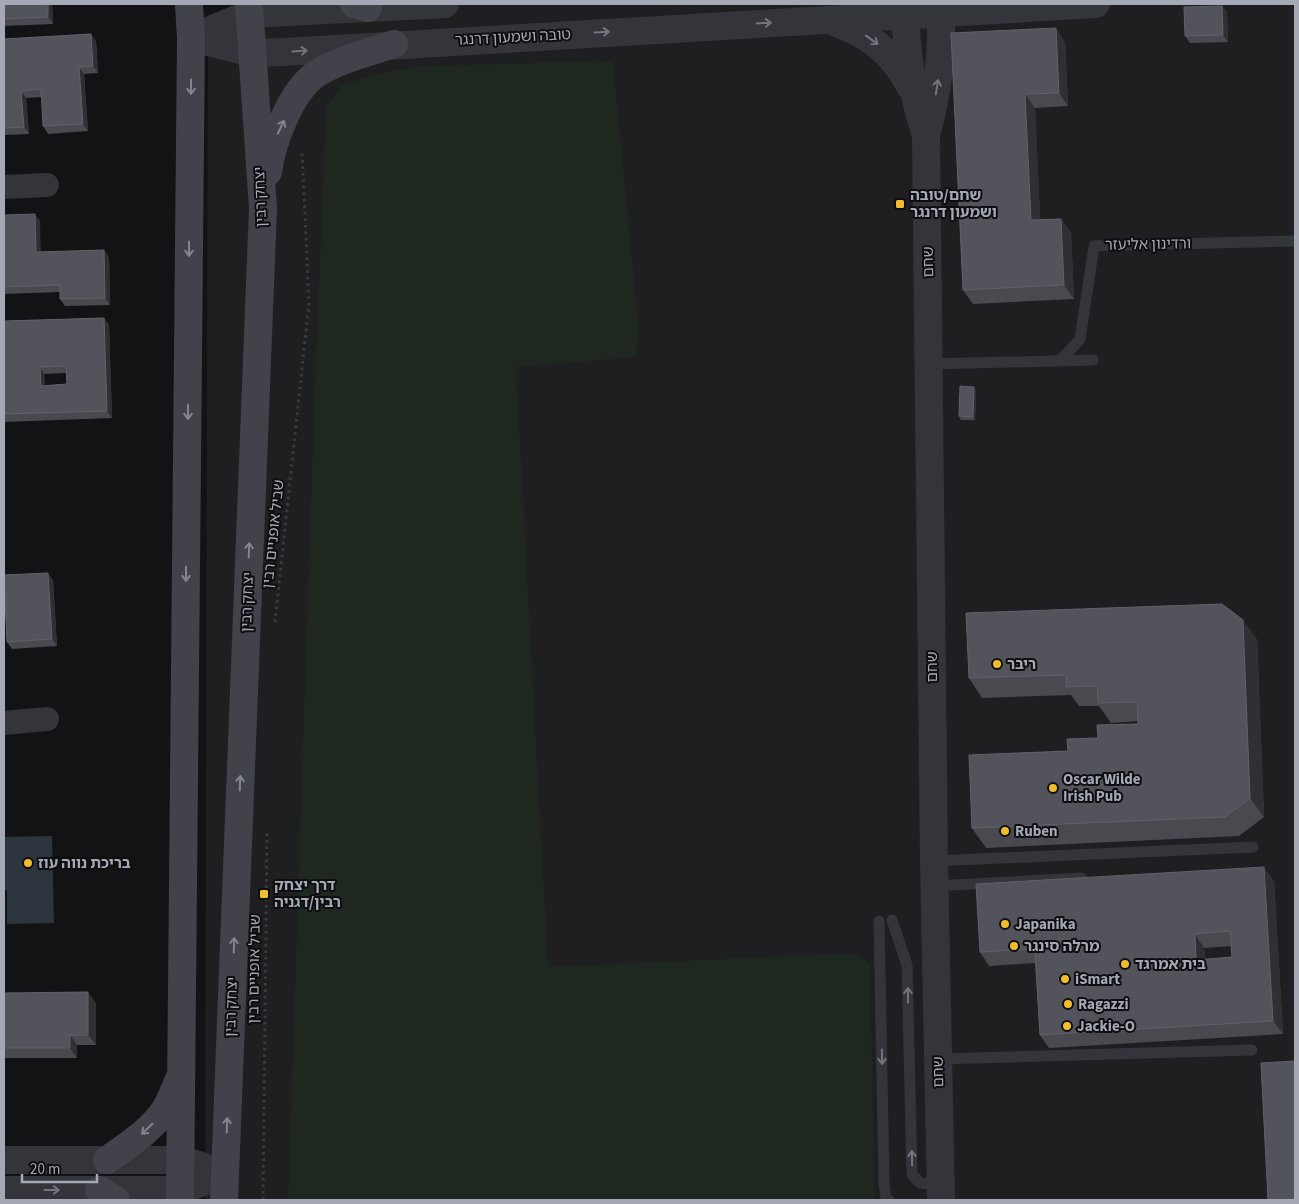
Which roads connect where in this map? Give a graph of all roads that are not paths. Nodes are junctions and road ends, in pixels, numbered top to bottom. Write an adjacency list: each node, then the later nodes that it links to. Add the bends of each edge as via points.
1 (189, 4): 9 (main road)
2 (445, 4): 4 (street)
3 (1096, 4): 5 (street, טובה ושמעון דרנגר)
4 (361, 6): 6 (street)
5 (941, 8): 7 (street, טובה ושמעון דרנגר); 13 (street, שחם, one-way to 5, via 939,80)
6 (249, 9): 9 (street); 11 (main road, יצחק רבין)
7 (905, 10): 8 (street, טובה ושמעון דרנגר); 12 (street, שחם)
8 (828, 19): 10 (street, טובה ושמעון דרנגר, one-way to 8); 12 (street, one-way to 12, via 857,30 881,47)
9 (191, 38): 11 (street, טובה ושמעון דרנגר); 30 (main road, one-way to 30)
10 (394, 44): 11 (street, טובה ושמעון דרנגר, one-way to 10); 16 (main road, one-way to 10, via 268,166 277,134 304,86 317,73 339,62)
11 (252, 53): 16 (main road, יצחק רבין)
12 (913, 92): 13 (street, שחם)
13 (926, 134): 20 (street, שחם)
14 (47, 184): 15 (street)
15 (4, 186)
16 (263, 208): 34 (main road, יצחק רבין, one-way to 16)
17 (1295, 240): 18 (lane, ורדינון אליעזר, via 1094,246 1080,339)
18 (1061, 360): 19 (lane); 20 (lane)
19 (1093, 360)
20 (929, 364): 24 (street, שחם)
21 (47, 719): 22 (street)
22 (4, 723)
23 (1253, 847): 24 (lane)
24 (934, 873): 25 (lane); 29 (street, שחם)
25 (1094, 878)
26 (892, 920): 36 (lane, one-way to 26, via 920,1183 912,1174 907,965)
27 (879, 921): 39 (lane, one-way to 39, via 884,1182)
28 (1252, 1050): 29 (lane)
29 (938, 1059): 36 (street, שחם)
30 (182, 1074): 32 (main road, one-way to 32, via 166,1108 134,1141); 33 (main road)
31 (4, 1160): 32 (street)
32 (107, 1160): 33 (street)
33 (181, 1160): 34 (street); 38 (main road)
34 (224, 1187): 38 (street)
35 (4, 1190): 37 (street, one-way to 37)
36 (941, 1193)
37 (108, 1195): 38 (street)
38 (180, 1195)
39 (889, 1200)

